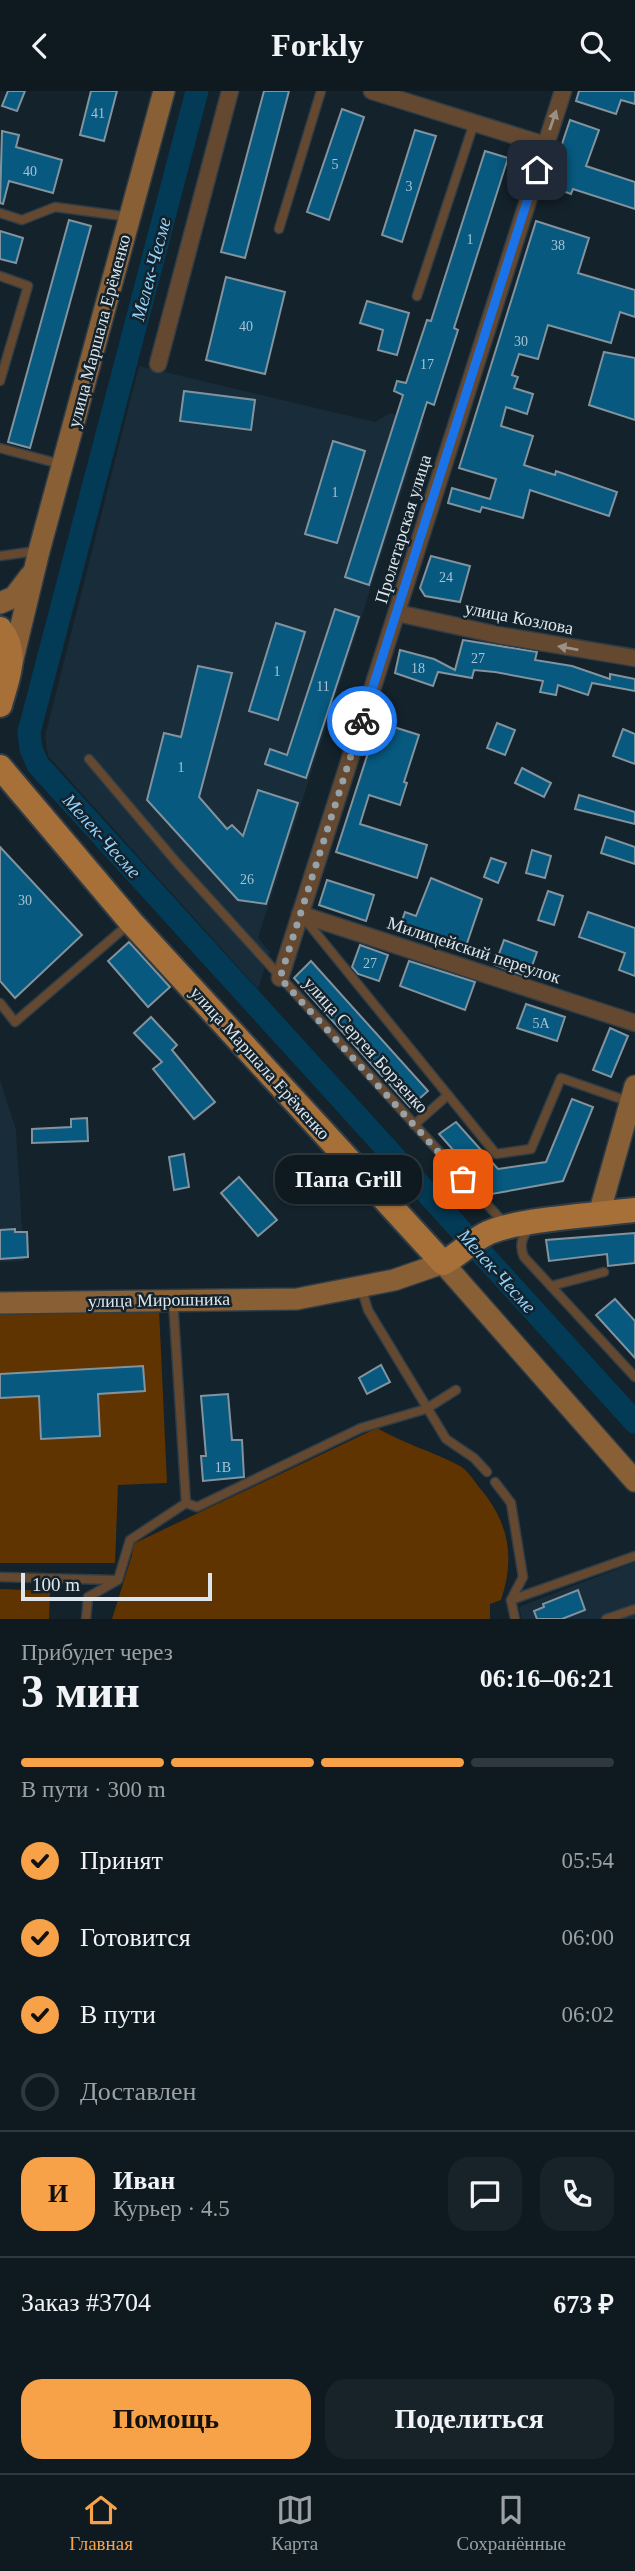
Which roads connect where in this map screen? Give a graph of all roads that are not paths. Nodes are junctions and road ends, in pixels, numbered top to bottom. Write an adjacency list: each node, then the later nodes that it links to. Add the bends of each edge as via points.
1 (164, 91): 9 (main road, улица Маршала Ерёменко)
2 (230, 91): 13 (street)
3 (321, 91): 10 (lane)
4 (372, 91): 6 (street)
5 (563, 91): 7 (street, Пролетарская улица, one-way to 5)
6 (474, 123): 7 (street); 12 (lane)
7 (545, 145): 21 (street, Пролетарская улица)
8 (0, 213): 9 (lane, via 22,220 55,207)
9 (130, 217): 16 (main road, улица Маршала Ерёменко)
10 (279, 229)
11 (0, 277): 14 (lane, via 28,286)
12 (417, 296)
13 (158, 364)
14 (0, 381)
15 (0, 448): 16 (lane)
16 (63, 465): 17 (main road, улица Маршала Ерёменко)
17 (39, 551): 18 (lane); 19 (main road, улица Маршала Ерёменко)
18 (0, 556)
19 (33, 572): 20 (main road, улица Маршала Ерёменко, via 13,597); 24 (main road, улица Маршала Ерёменко)
20 (0, 603)
21 (397, 613): 23 (street, улица Козлова, one-way to 21); 27 (street, Пролетарская улица)
22 (0, 629): 24 (main road, via 11,649)
23 (635, 658)
24 (4, 684)
25 (89, 759): 29 (lane, улица Сергея Борзенко)
26 (0, 767): 28 (main road, улица Маршала Ерёменко)
27 (300, 914): 29 (street, Пролетарская улица); 31 (street, Милицейский переулок); 33 (lane)
28 (131, 922): 30 (lane, via 15,1022); 39 (main road, улица Маршала Ерёменко)
29 (280, 978): 34 (lane, улица Сергея Борзенко)
30 (0, 1003)
31 (635, 1023)
32 (632, 1094): 33 (lane, via 561,1078 531,1149 496,1154); 36 (main road)
33 (448, 1095): 34 (lane)
34 (414, 1125): 38 (lane, улица Сергея Борзенко)
35 (635, 1210): 36 (main road)
36 (598, 1214): 37 (main road)
37 (536, 1223): 38 (main road); 41 (lane, via 522,1239 520,1249)
38 (509, 1227): 39 (main road, via 484,1234)
39 (453, 1258): 42 (main road, улица Мирошника); 49 (main road, улица Маршала Ерёменко)
40 (604, 1272): 41 (lane)
41 (551, 1286): 45 (lane)
42 (361, 1287): 43 (main road, улица Мирошника, via 317,1296); 47 (lane, via 368,1310)
43 (173, 1299): 44 (main road, улица Мирошника); 51 (lane)
44 (0, 1303)
45 (635, 1377)
46 (456, 1390): 47 (lane)
47 (426, 1409): 48 (lane, via 446,1439); 51 (lane, via 361,1428 197,1507)
48 (487, 1472)
49 (635, 1481)
50 (495, 1482): 55 (lane, via 511,1503 523,1577)
51 (186, 1503): 54 (lane, via 130,1540)
52 (635, 1556): 55 (lane)
53 (0, 1577): 54 (lane)
54 (118, 1580): 57 (lane, via 88,1597)
55 (511, 1600): 58 (lane)
56 (635, 1609): 59 (lane)
57 (86, 1619)
58 (515, 1619)
59 (606, 1619)

